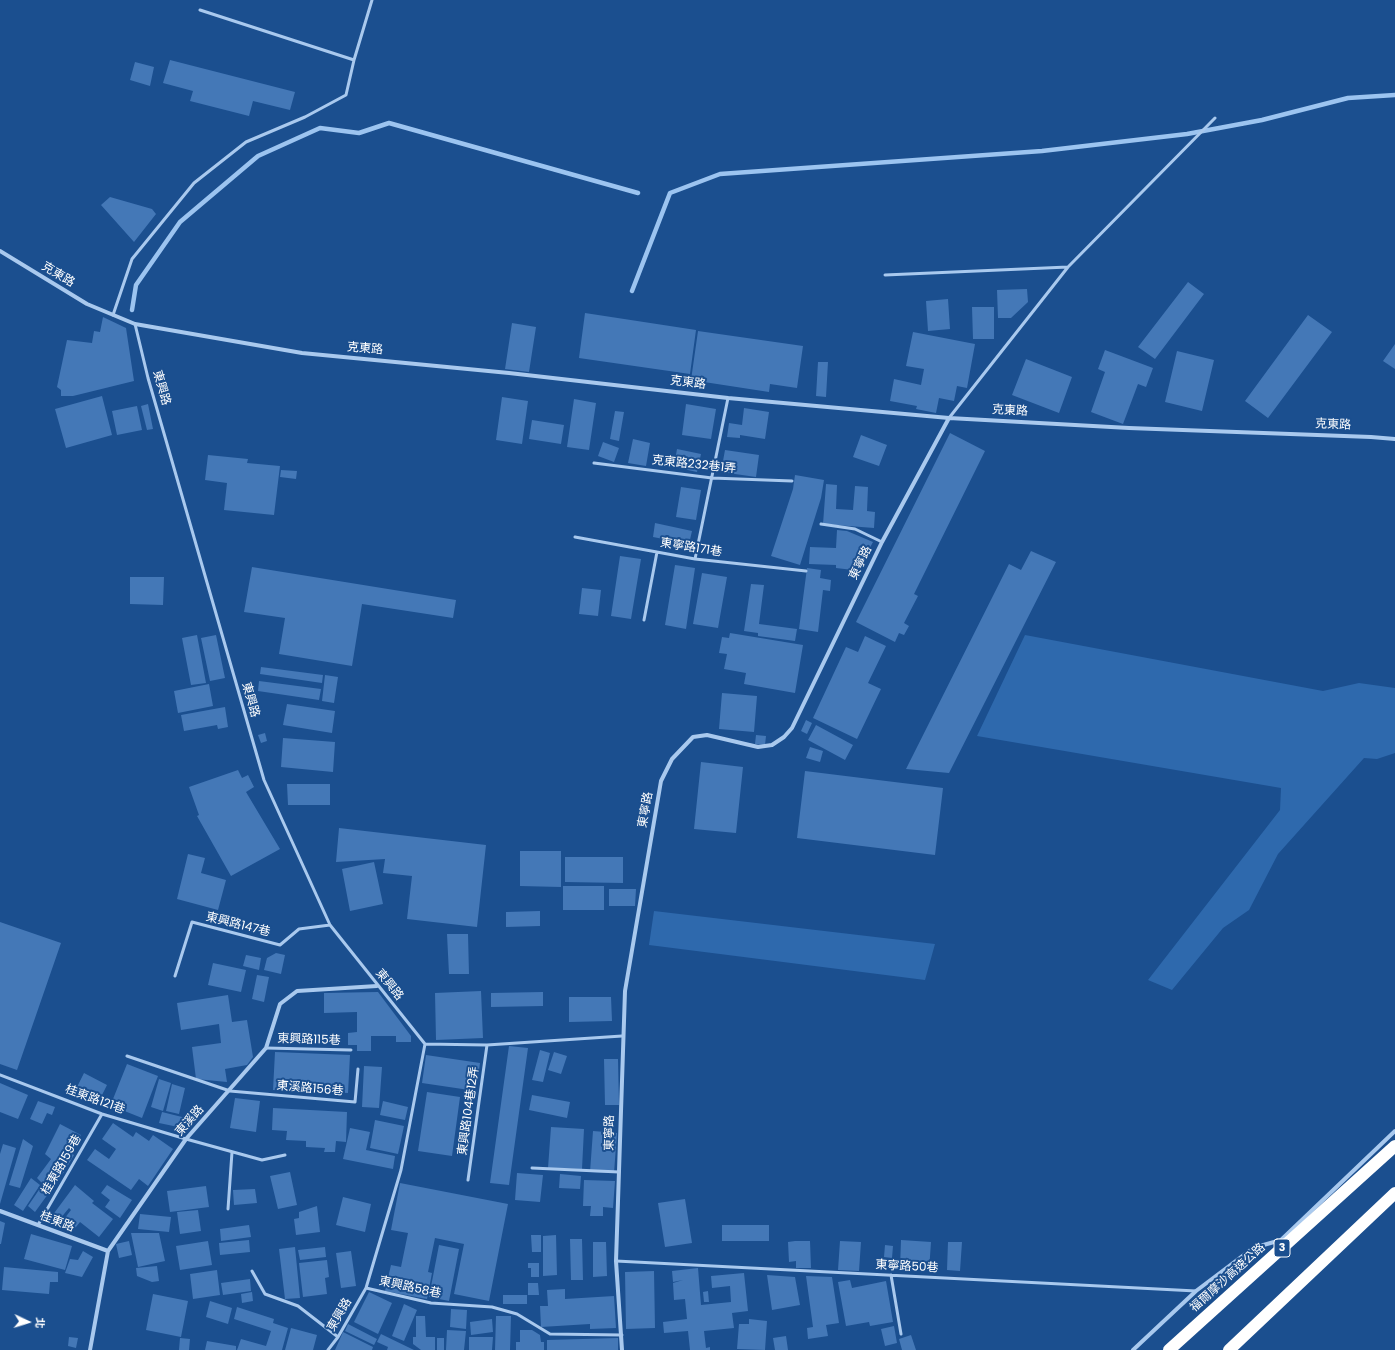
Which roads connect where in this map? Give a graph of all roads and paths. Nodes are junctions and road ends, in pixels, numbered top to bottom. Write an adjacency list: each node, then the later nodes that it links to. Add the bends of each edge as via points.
1 (372, 0): 3 (lane)
2 (200, 10): 3 (lane)
3 (354, 60): 8 (lane, via 346,95 305,117 246,142 194,183 132,259)
4 (1215, 118): 6 (lane)
5 (0, 251): 8 (street, 克東路, via 87,304)
6 (1068, 267): 7 (lane); 11 (lane)
7 (885, 275)
8 (113, 315): 9 (street, 克東路)
9 (135, 324): 10 (street, 克東路, via 302,353); 23 (lane, 東興路, via 148,378 264,780)
10 (728, 398): 11 (street, 克東路); 14 (lane)
11 (949, 418): 12 (street, 克東路); 18 (street, 東寧路)
12 (1395, 439)
13 (594, 463): 14 (lane, 克東路232巷1弄)
14 (712, 478): 15 (lane, 克東路232巷1弄); 20 (lane)
15 (792, 481)
16 (821, 524): 18 (lane, via 855,529)
17 (575, 537): 19 (lane, 東寧路171巷)
18 (882, 542): 26 (street, 東寧路, via 792,728 784,737 772,745 758,747 700,735 693,737 672,759 661,781 625,991)
19 (657, 552): 20 (lane, 東寧路171巷); 22 (lane)
20 (695, 559): 21 (lane, 東寧路171巷)
21 (806, 571)
22 (644, 620)
23 (330, 925): 24 (lane, 東興路147巷, via 299,929 280,945 192,922); 25 (lane, 東興路)
24 (175, 976)
25 (377, 986): 27 (lane, 東興路); 29 (street, 東溪路, via 297,991 280,1004)
26 (622, 1036): 28 (lane); 42 (street, 東寧路)
27 (425, 1044): 28 (lane); 52 (lane, 東興路58巷, via 401,1170)
28 (487, 1045): 43 (lane, 東興路104巷12弄)
29 (266, 1048): 30 (lane, 東興路115巷); 34 (street, 東溪路)
30 (351, 1050)
31 (127, 1056): 34 (lane)
32 (358, 1069): 34 (lane, 東溪路156巷, via 355,1102)
33 (0, 1075): 35 (lane, 桂東路121巷)
34 (230, 1091): 37 (street, 東溪路)
35 (102, 1114): 37 (lane, 桂東路121巷); 47 (lane, 桂東路159巷)
36 (1395, 1131): 53 (street, via 1281,1240 1253,1248)
37 (186, 1139): 39 (lane, 桂東路121巷); 48 (street, 東溪路)
38 (1395, 1146): 61 (highway, 福爾摩沙高速公路 / 3)
39 (232, 1152): 40 (lane, 桂東路121巷, via 262,1160); 45 (lane)
40 (285, 1155)
41 (532, 1168): 42 (lane)
42 (619, 1172): 49 (street, 東寧路)
43 (468, 1180)
44 (1395, 1193): 62 (highway)
45 (228, 1209)
46 (0, 1211): 47 (street, 桂東路)
47 (38, 1225): 48 (street, 桂東路)
48 (108, 1251): 57 (street, 東溪路)
49 (616, 1261): 51 (lane, 東寧路50巷); 55 (street, 東寧路)
50 (252, 1271): 56 (lane, via 265,1294 298,1306)
51 (891, 1275): 53 (lane, 東寧路50巷); 54 (lane)
52 (366, 1288): 55 (lane, 東興路58巷, via 431,1303 492,1307 517,1314 550,1334); 56 (lane, 東興路)
53 (1196, 1291): 60 (street)
54 (901, 1334)
55 (622, 1335): 59 (street, 東寧路)
56 (338, 1337): 58 (lane, 東興路)
57 (90, 1350)
58 (328, 1350)
59 (622, 1350)
60 (1132, 1350)
61 (1169, 1350)
62 (1229, 1350)

